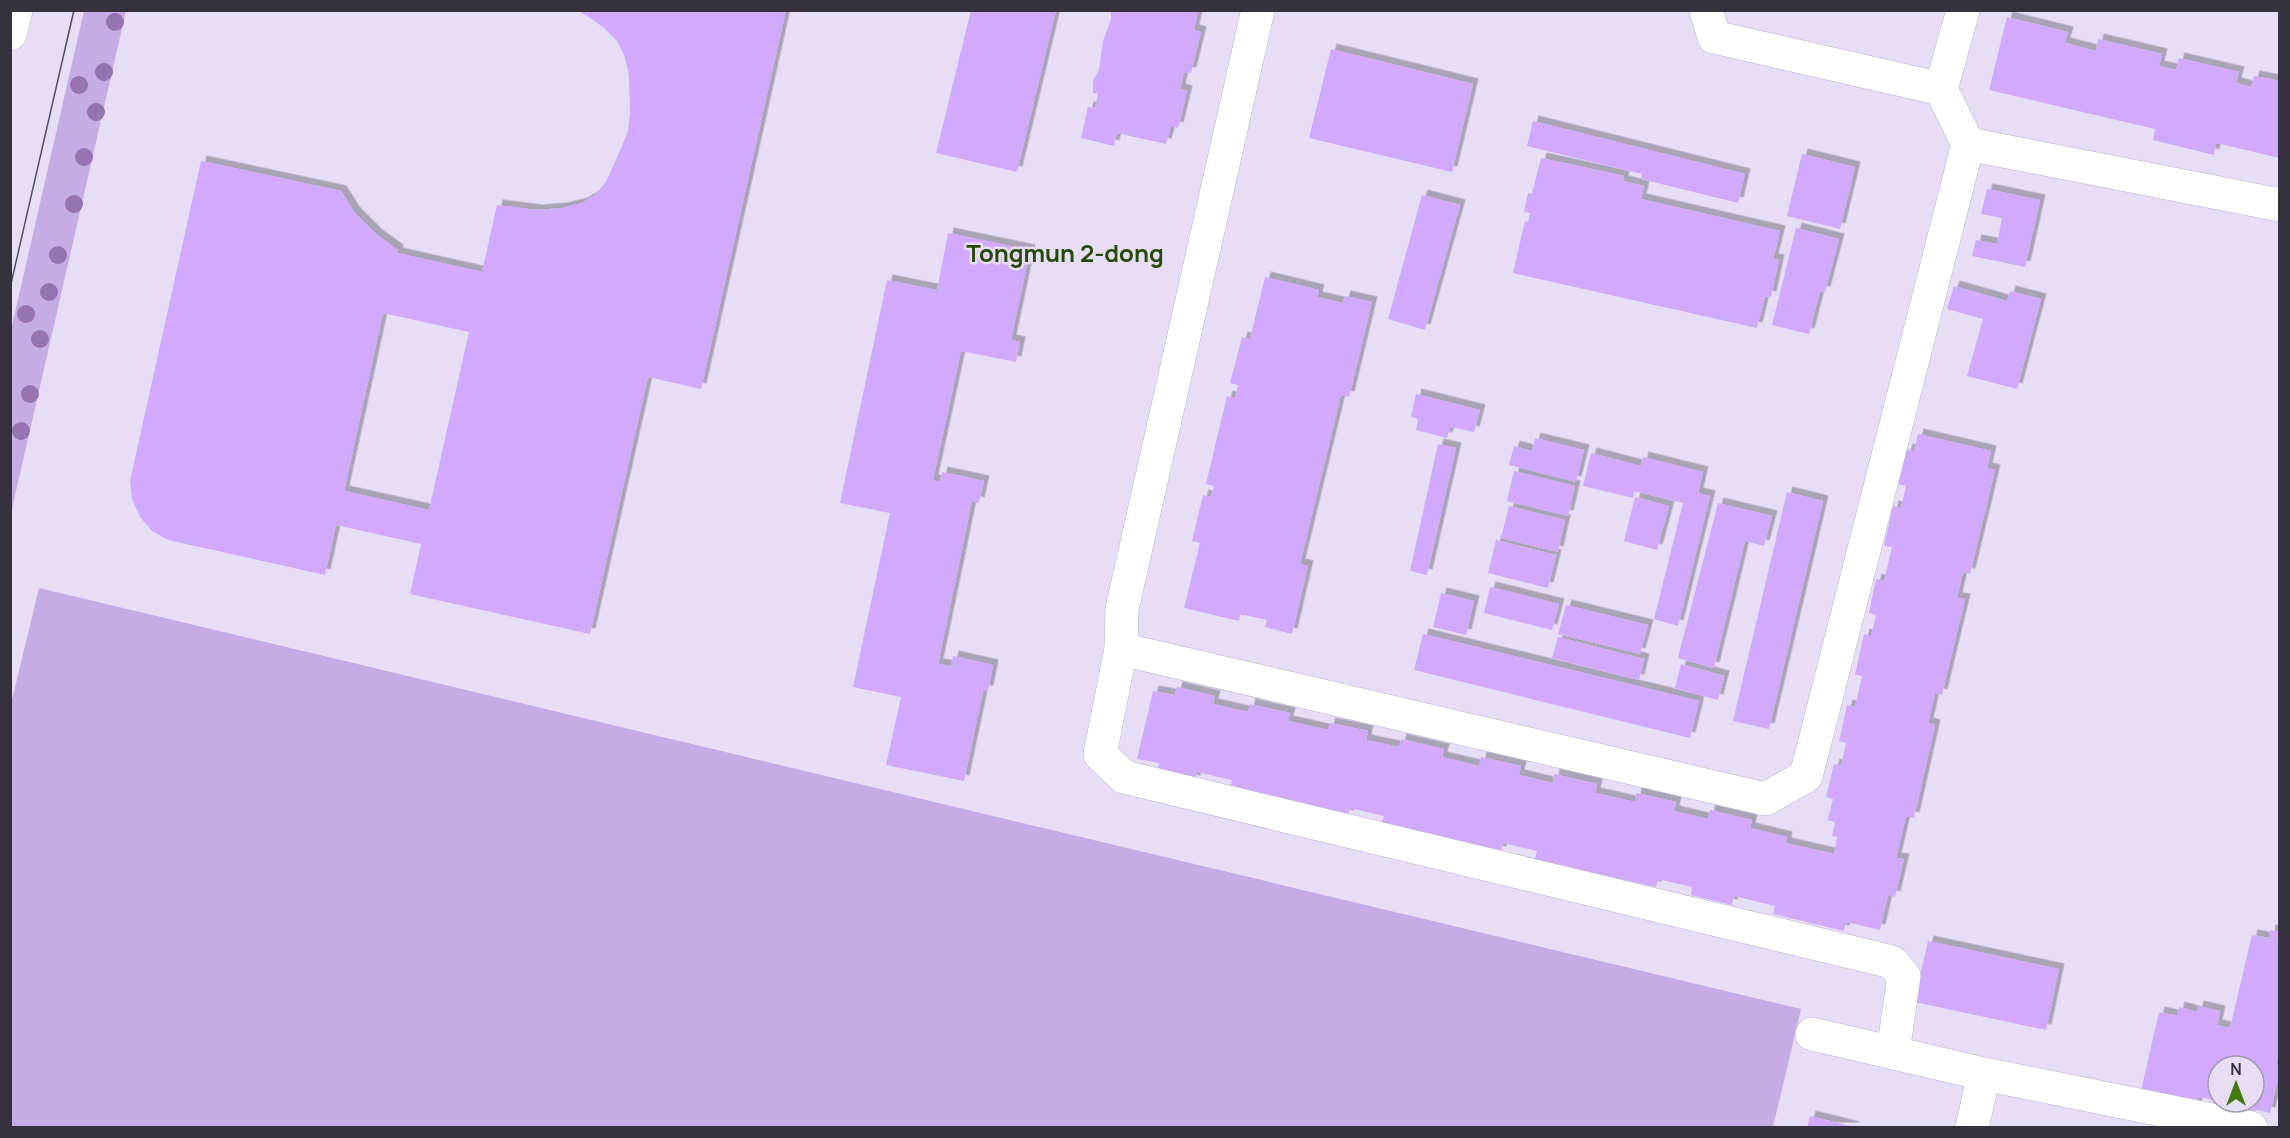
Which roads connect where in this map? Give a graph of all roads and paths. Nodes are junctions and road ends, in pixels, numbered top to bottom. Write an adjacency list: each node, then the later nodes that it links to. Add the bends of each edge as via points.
1 (16, 10): 5 (street)
2 (1258, 10): 9 (street, via 1122,609)
3 (1706, 10): 6 (street, via 1714,37)
4 (1963, 10): 6 (street)
5 (10, 34)
6 (1941, 89): 7 (street)
7 (1968, 144): 8 (street); 9 (street, via 1806,776 1765,799)
8 (2280, 205)
9 (1121, 649): 11 (street, via 1100,754 1124,777 1892,962 1904,976)
10 (1812, 1034): 11 (street)
11 (1893, 1052): 12 (street)
12 (1984, 1074): 13 (street); 14 (street)
13 (1972, 1128)
14 (2251, 1128)

